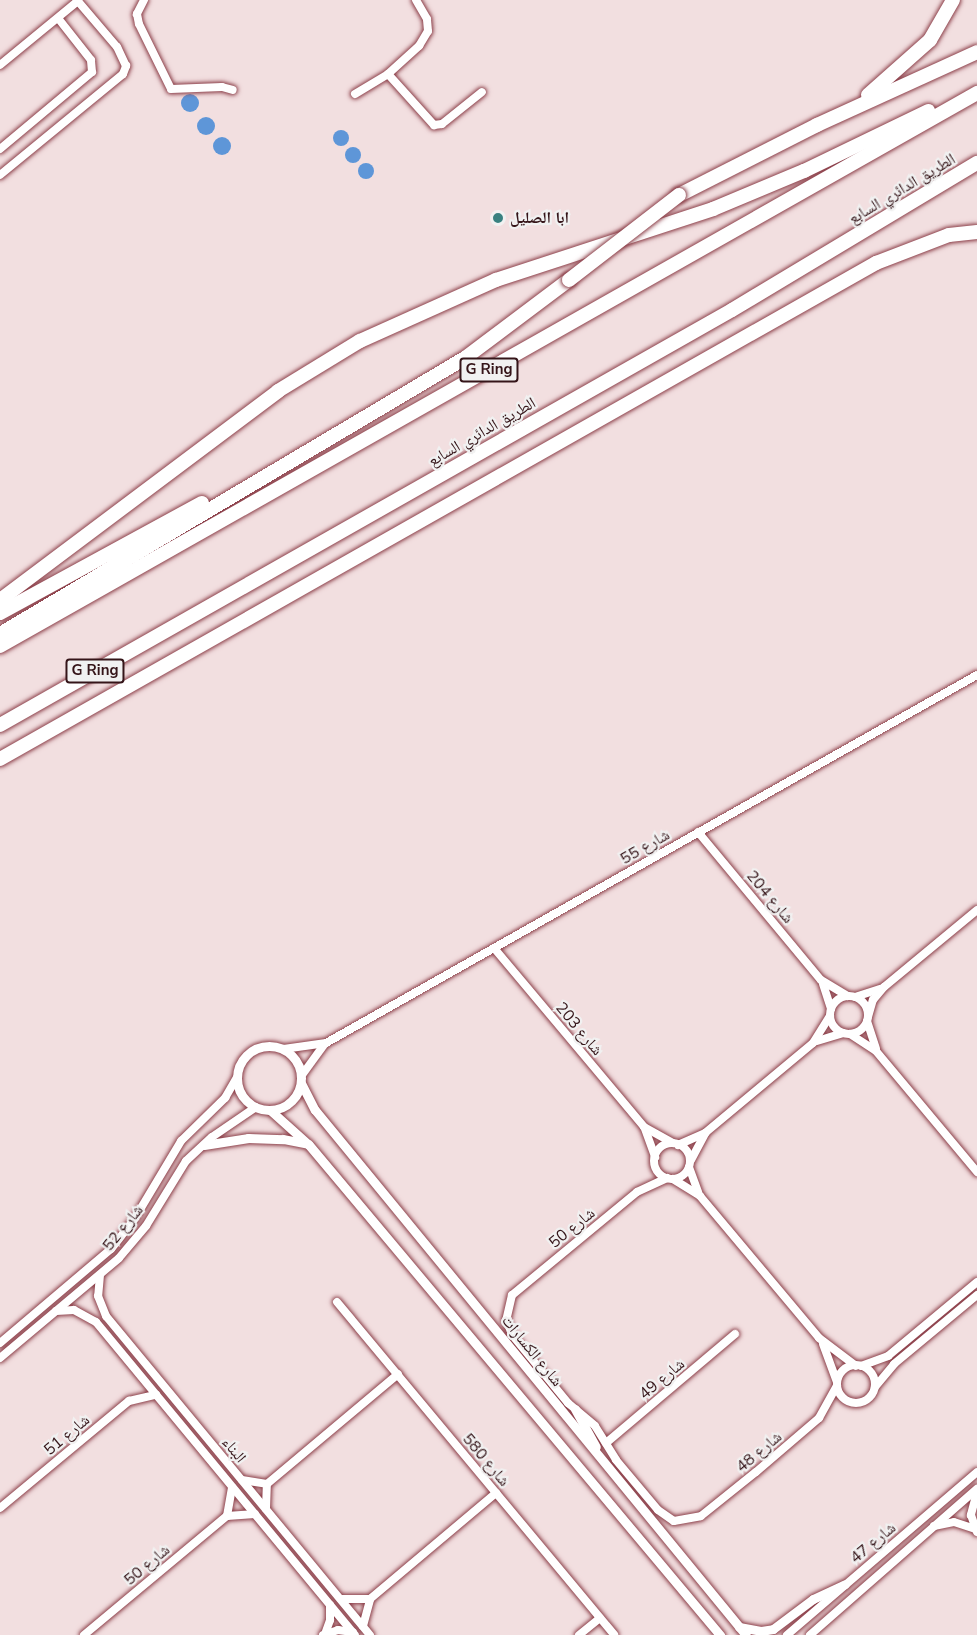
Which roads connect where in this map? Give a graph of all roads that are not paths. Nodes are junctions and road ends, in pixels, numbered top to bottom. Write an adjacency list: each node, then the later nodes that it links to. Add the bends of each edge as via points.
1 (144, 0): 9 (street, via 137,14 139,24 171,89)
2 (416, 0): 8 (street, via 427,19 428,31 419,46)
3 (953, 0): 13 (highway, via 930,40 879,89)
4 (78, 1): 5 (street); 16 (street, via 117,47 126,66 123,74)
5 (58, 18): 7 (street); 14 (street, via 91,60 92,72)
6 (977, 52): 13 (highway)
7 (0, 65)
8 (388, 74): 10 (street, via 434,125 442,124); 12 (street)
9 (233, 90)
10 (482, 92)
11 (977, 92): 19 (highway, via 714,209 496,280 360,341 278,391); 22 (highway, G Ring)
12 (355, 93)
13 (818, 125): 18 (highway, bridge, via 679,195 465,358)
14 (0, 149)
15 (977, 163): 24 (highway, الطريق الدائري السابع / G Ring, via 732,310)
16 (0, 175)
17 (977, 232): 25 (highway, via 931,240 876,263)
18 (274, 468): 20 (highway, via 154,526); 21 (highway)
19 (0, 600)
20 (0, 613)
21 (0, 634)
22 (0, 646)
23 (977, 675): 26 (street, شارع 55)
24 (0, 725)
25 (0, 759)
26 (698, 832): 28 (street, شارع 55); 29 (street, شارع 204)
27 (977, 910): 30 (street)
28 (494, 948): 35 (street, شارع 55); 43 (street, شارع 203)
29 (821, 980): 31 (street, شارع 204, via 833,991); 32 (street, شارع 204)
30 (884, 987): 31 (street); 33 (street, via 873,1000)
31 (851, 997): 32 (street, via 837,1000); 33 (street, via 864,1004)
32 (830, 1013): 34 (street, via 833,1027); 36 (street)
33 (867, 1019): 34 (street); 38 (street)
34 (846, 1034): 36 (street); 38 (street)
35 (326, 1043): 37 (street, شارع 55); 40 (street, شارع 55)
36 (813, 1043): 44 (street)
37 (284, 1049): 39 (street, via 272,1046 253,1050 240,1065); 40 (street, شارع الكسارات, via 299,1065)
38 (876, 1051): 50 (street)
39 (237, 1077): 41 (street, via 240,1092); 61 (street, شارع 52, via 225,1098 181,1141 135,1218 111,1249)
40 (301, 1079): 42 (street, via 287,1105); 70 (street, شارع الكسارات, via 315,1110)
41 (256, 1107): 42 (street); 46 (street, شارع 52)
42 (270, 1110): 47 (street)
43 (644, 1127): 45 (street, شارع 203); 48 (street, شارع 203)
44 (705, 1132): 45 (street); 49 (street)
45 (676, 1144): 48 (street, via 660,1148); 49 (street, via 687,1151)
46 (204, 1145): 47 (street, via 248,1138); 53 (street, شارع 52, via 175,1175 133,1243)
47 (309, 1145): 88 (street)
48 (655, 1157): 51 (street, via 657,1170)
49 (690, 1164): 51 (street, via 683,1175); 52 (street)
50 (977, 1172)
51 (670, 1179): 52 (street); 58 (street, شارع 50, via 637,1192 512,1295)
52 (700, 1196): 60 (street)
53 (100, 1275): 57 (street, شارع 52); 72 (street, البناء, via 98,1296 106,1316)
54 (977, 1282): 63 (street, via 882,1361)
55 (977, 1295): 66 (street, via 894,1364)
56 (338, 1302): 64 (street, شارع 580)
57 (56, 1311): 62 (street, شارع 52); 67 (street, البناء, via 74,1310 90,1317)
58 (506, 1311): 68 (street, شارع الكسارات, via 513,1336)
59 (735, 1334): 69 (street, شارع 49)
60 (819, 1338): 63 (street); 65 (street)
61 (0, 1343)
62 (0, 1358)
63 (859, 1366): 65 (street, via 844,1370); 66 (street, via 872,1374)
64 (398, 1374): 73 (street); 76 (street, شارع 580)
65 (837, 1384): 66 (street, via 843,1398 856,1403 868,1399); 81 (street, شارع 48, via 825,1410 810,1426 701,1516)
66 (875, 1387)
67 (156, 1395): 74 (street, البناء); 77 (street, شارع 51, via 129,1401)
68 (575, 1408): 69 (street, شارع الكسارات, via 591,1421); 70 (street)
69 (606, 1443): 81 (street, شارع الكسارات, via 658,1510)
70 (602, 1460): 91 (street, شارع الكسارات)
71 (977, 1472): 84 (street, شارع 47)
72 (242, 1480): 73 (street); 78 (street, البناء)
73 (267, 1484): 78 (street)
74 (232, 1487): 79 (street, البناء); 80 (street)
75 (977, 1491): 82 (street, شارع 47); 83 (street, via 970,1515)
76 (496, 1493): 86 (street); 89 (street, شارع 580)
77 (0, 1508)
78 (266, 1510): 85 (street, البناء)
79 (255, 1514): 80 (street); 87 (street, البناء)
80 (227, 1516): 94 (street, شارع 50)
81 (683, 1522)
82 (931, 1527): 83 (street, via 954,1522); 102 (street, شارع 47)
83 (975, 1530)
84 (845, 1584): 91 (street, via 813,1599 773,1629 761,1632); 101 (street, شارع 47)
85 (341, 1599): 86 (street); 90 (street, البناء)
86 (370, 1599): 90 (street)
87 (330, 1605): 92 (street, البناء); 93 (street, via 330,1620)
88 (704, 1616): 98 (street); 99 (street)
89 (600, 1617): 96 (street); 97 (street, شارع 580)
90 (363, 1626): 95 (street, البناء)
91 (739, 1627): 100 (street, شارع الكسارات)
92 (354, 1633): 93 (street)
93 (324, 1634)
94 (84, 1635)
95 (370, 1635)
96 (579, 1635)
97 (614, 1635)
98 (712, 1635)
99 (720, 1635)
100 (746, 1635)
101 (787, 1635)
102 (810, 1635)

